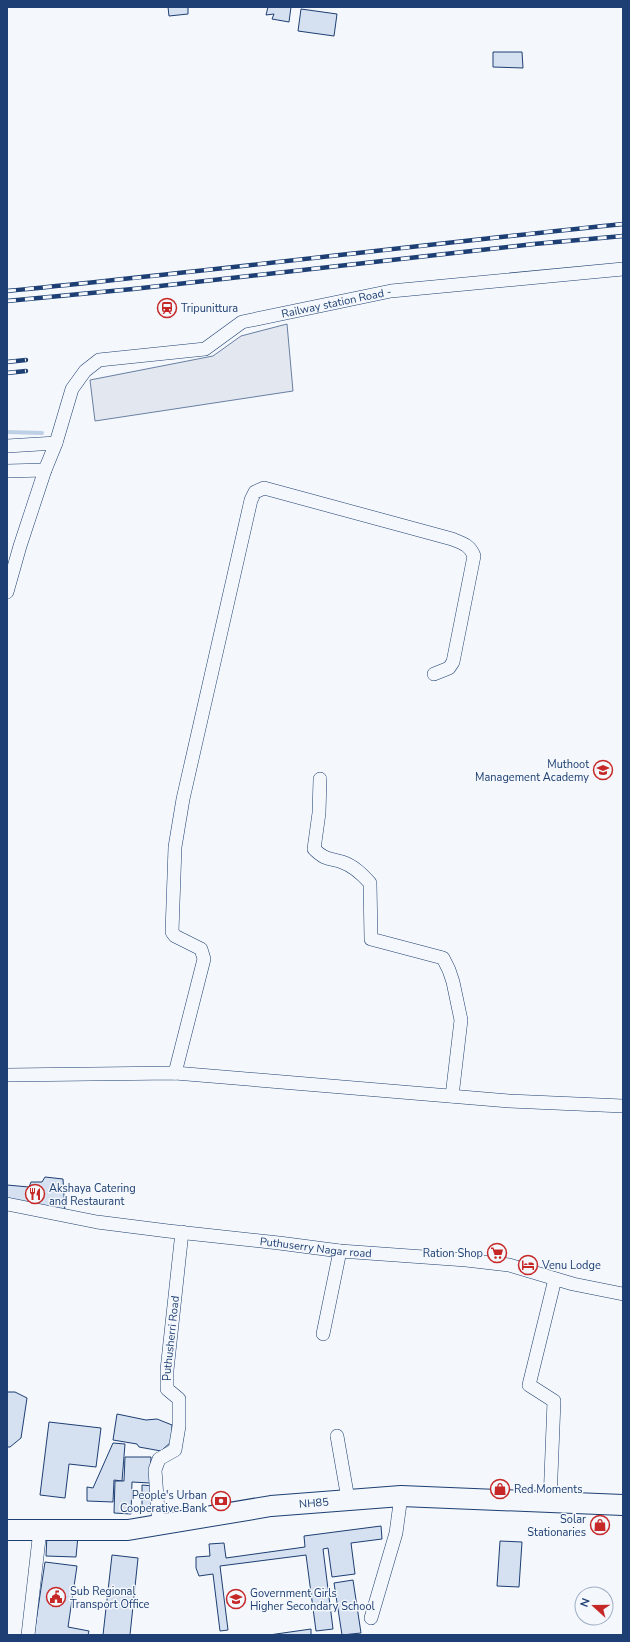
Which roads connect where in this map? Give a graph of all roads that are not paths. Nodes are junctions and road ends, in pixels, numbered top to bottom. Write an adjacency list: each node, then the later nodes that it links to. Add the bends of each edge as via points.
1 (623, 269): 2 (street, Railway station Road -, via 391,291 242,322 205,349 99,360 86,371 72,389)
2 (56, 443): 3 (street); 5 (street)
3 (7, 446)
4 (7, 470): 5 (street)
5 (45, 470): 6 (street)
6 (7, 592)
7 (434, 674): 9 (street, via 449,668 453,662 474,556 471,549 464,543 452,539 264,488 256,492 251,500 183,800 175,847 172,932 175,936 202,949 204,958)
8 (320, 779): 11 (street, via 314,849 323,857 343,862 356,869 370,882 371,938 443,958 449,970 461,1020)
9 (175, 1073): 10 (street); 11 (street)
10 (7, 1075)
11 (452, 1096): 12 (street)
12 (623, 1106)
13 (7, 1204): 14 (street, Puthuserry Nagar road, via 97,1222)
14 (182, 1232): 15 (street, Puthuserry Nagar road); 24 (street, Puthusherri Road, via 167,1370 167,1389 179,1399 179,1426 175,1450 159,1459 155,1470)
15 (340, 1251): 16 (street, Puthuserry Nagar road, via 509,1265); 18 (street)
16 (555, 1279): 17 (street, Puthuserry Nagar road); 22 (street, via 529,1385 554,1401)
17 (623, 1294)
18 (323, 1334)
19 (337, 1436): 21 (street)
20 (401, 1496): 21 (main road, NH85 / NH85); 22 (main road, NH85 / NH85); 27 (street, via 396,1533)
21 (348, 1499): 24 (main road, NH85 / NH85, via 271,1506)
22 (550, 1501): 23 (main road, NH85 / NH85)
23 (623, 1505)
24 (159, 1525): 26 (main road, NH85 / NH85, via 128,1530)
25 (7, 1530): 26 (main road, NH85 / NH85)
26 (40, 1530): 28 (street)
27 (371, 1618)
28 (28, 1635)

